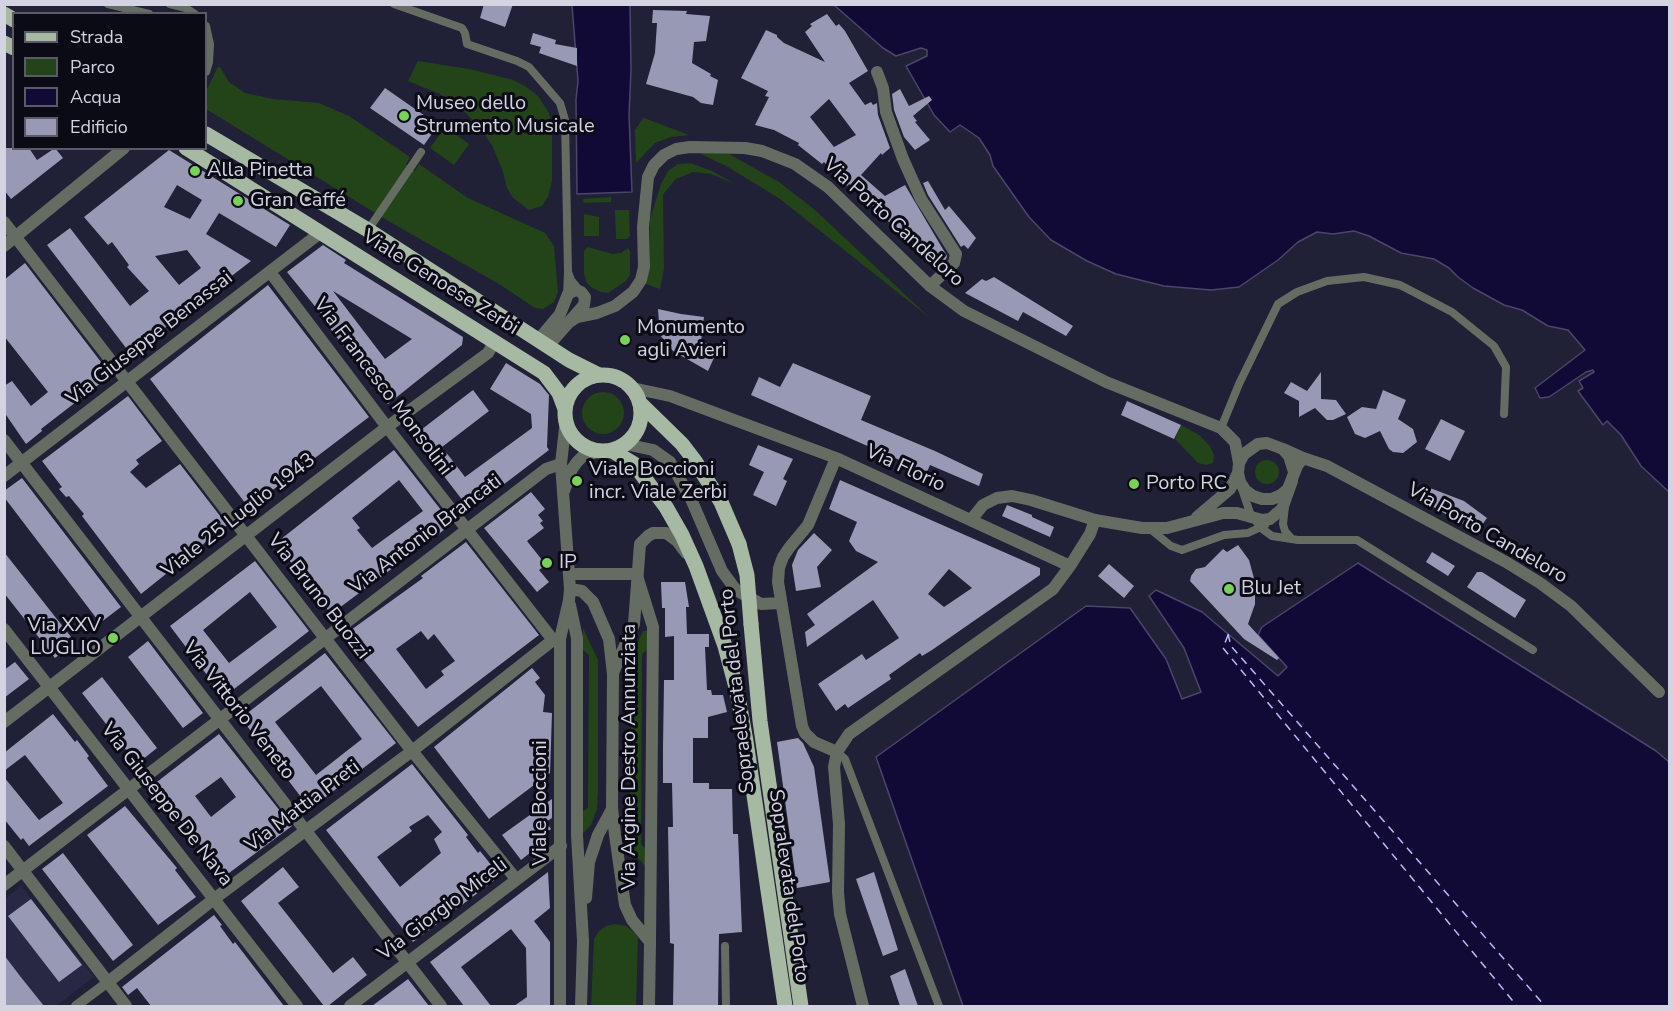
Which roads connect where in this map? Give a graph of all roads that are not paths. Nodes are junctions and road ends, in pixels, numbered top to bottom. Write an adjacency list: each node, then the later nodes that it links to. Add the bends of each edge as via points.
1 (108, 4): 4 (lane)
2 (170, 4): 5 (lane)
3 (394, 4): 19 (lane, via 462,28 467,44 529,67 560,103 565,120)
4 (142, 12)
5 (192, 12)
6 (208, 44): 7 (lane)
7 (207, 69)
8 (877, 72): 20 (street, via 903,159 921,199 956,254 954,263)
9 (207, 135): 14 (main road, Viale Genoese Zerbi)
10 (122, 150): 16 (street)
11 (189, 150): 15 (main road, Viale Genoese Zerbi)
12 (421, 152): 14 (lane)
13 (4, 222): 16 (street, Via Bruno Buozzi)
14 (368, 230): 25 (main road, Viale Genoese Zerbi)
15 (320, 233): 18 (street, Via Giuseppe Benassai); 24 (main road, Viale Genoese Zerbi)
16 (16, 237): 17 (street); 27 (street, Via Bruno Buozzi)
17 (4, 246)
18 (270, 272): 27 (street, Via Giuseppe Benassai); 32 (street, Via Francesco Monsolini)
19 (568, 272): 21 (lane); 22 (lane)
20 (930, 286): 23 (street, Via Porto Candeloro, via 828,187 795,164 745,148 690,147 664,155 648,177 644,267 637,286 615,306 577,317); 33 (street, Via Porto Candeloro, via 964,311 1106,382)
21 (581, 292): 22 (street, via 573,291); 23 (street, via 584,305)
22 (567, 297): 25 (street)
23 (565, 325): 25 (street)
24 (495, 341): 30 (main road, Viale Genoese Zerbi, via 544,373 559,393); 32 (street, Viale 25 Luglio 1943, via 488,353)
25 (543, 343): 26 (main road, Viale Genoese Zerbi)
26 (599, 375): 28 (main road, Viale Genoese Zerbi, via 619,378); 30 (main road, via 578,385 568,399)
27 (128, 381): 39 (street, Via Giuseppe Benassai); 52 (street, Via Bruno Buozzi)
28 (632, 388): 29 (main road); 37 (street, Via Florio, via 670,396)
29 (640, 403): 35 (main road, via 640,422 632,438); 96 (main road, Sopraelevata del Porto, bridge, via 695,461 721,502 739,544 747,575 760,721)
30 (565, 414): 35 (main road, Viale Genoese Zerbi, via 568,429 579,443); 40 (street, Viale Boccioni)
31 (1504, 414): 33 (lane, via 1506,367 1494,346 1452,312 1400,285 1364,277 1327,281 1278,304)
32 (387, 427): 51 (street, Via Francesco Monsolini); 52 (street, Viale 25 Luglio 1943)
33 (1221, 428): 41 (street, via 1235,442)
34 (4, 440): 39 (street, Via Vittorio Veneto)
35 (612, 448): 44 (street, Viale Boccioni, via 582,457 572,469); 54 (main road, Sopralevata del Porto, via 644,474 672,516); 59 (street, via 654,450 669,462 691,499 722,571 736,590 761,604)
36 (1283, 449): 38 (street, Via Porto Candeloro); 41 (street, via 1258,444 1244,454); 43 (street, via 1293,464)
37 (836, 458): 46 (street, Via Florio); 59 (street, via 808,525 779,568)
38 (1304, 458): 43 (street); 67 (street, Via Porto Candeloro, via 1327,466 1540,583 1571,606)
39 (22, 463): 42 (street, Via Giuseppe Benassai); 60 (street, Via Vittorio Veneto)
40 (561, 464): 44 (street, Viale Boccioni); 51 (street, Via Antonio Brancati, via 546,469)
41 (1239, 473): 43 (street, via 1245,490 1262,500 1281,495); 48 (street, via 1230,489); 49 (lane, via 1246,507)
42 (4, 476)
43 (1293, 477): 45 (street)
44 (563, 495): 56 (street, Viale Boccioni)
45 (1286, 501): 49 (street, via 1277,515); 53 (lane, via 1282,520)
46 (971, 520): 47 (street, via 983,505 1012,496); 55 (street, Via Florio)
47 (1095, 520): 50 (street); 55 (street)
48 (1194, 520): 49 (street, via 1237,513); 50 (street, via 1167,528)
49 (1258, 523): 50 (lane, via 1248,533 1230,533 1182,550); 53 (lane, via 1272,536)
50 (1149, 528)
51 (466, 530): 62 (street, Via Antonio Brancati); 63 (street, Via Francesco Monsolini)
52 (246, 535): 60 (street, Viale 25 Luglio 1943); 62 (street, Via Bruno Buozzi)
53 (1291, 538): 64 (lane, via 1357,540)
54 (696, 566): 57 (street, Via Argine Destro Annunziata, via 672,536 660,532 640,544); 95 (main road, Sopralevata del Porto, via 737,691)
55 (1070, 566): 71 (street, via 1053,589 849,734)
56 (570, 574): 57 (street); 58 (street, Viale Boccioni)
57 (637, 574): 65 (street, Via Argine Destro Annunziata, via 634,624); 82 (street, Via Argine Destro Annunziata, via 653,627)
58 (570, 595): 63 (street, Viale Boccioni); 65 (street, Via Argine Destro Annunziata, via 582,591 593,602 609,639); 81 (street, Viale Boccioni, via 577,638 576,835)
59 (780, 603): 71 (street, via 802,726 814,741)
60 (141, 616): 66 (street, Viale 25 Luglio 1943); 68 (street, Via Vittorio Veneto)
61 (4, 628): 66 (street, Via Giuseppe De Nava)
62 (325, 637): 68 (street, Via Antonio Brancati); 70 (street, Via Bruno Buozzi)
63 (556, 639): 70 (street, Via Mattia Preti); 76 (street, Viale Boccioni)
64 (1533, 650)
65 (613, 674): 73 (street, Via Argine Destro Annunziata)
66 (51, 686): 69 (street, Viale 25 Luglio 1943); 72 (street, Via Giuseppe De Nava)
67 (1659, 692)
68 (219, 719): 72 (street, Via Antonio Brancati); 74 (street, Via Vittorio Veneto)
69 (4, 722)
70 (412, 751): 74 (street, Via Mattia Preti); 78 (street, Via Bruno Buozzi)
71 (837, 752): 97 (street, via 834,766 840,914); 98 (lane, via 845,759)
72 (129, 789): 77 (street, Via Antonio Brancati); 80 (street, Via Giuseppe De Nava)
73 (612, 808): 81 (street, via 590,862); 82 (street, Via Argine Destro Annunziata, via 625,905)
74 (305, 830): 80 (street, Via Mattia Preti); 84 (street, Via Vittorio Veneto)
75 (4, 846): 77 (street)
76 (561, 846): 78 (street, Via Giorgio Miceli); 91 (street, Viale Boccioni)
77 (23, 870): 79 (street, Via Antonio Brancati); 85 (street)
78 (516, 879): 84 (street, Via Giorgio Miceli)
79 (4, 885)
80 (214, 899): 85 (street, Via Mattia Preti); 88 (street, Via Giuseppe De Nava)
81 (583, 941): 92 (street, Viale Boccioni)
82 (650, 942): 93 (street, Via Argine Destro Annunziata)
83 (725, 946): 94 (lane)
84 (407, 962): 89 (street, Via Giorgio Miceli); 90 (street, Via Vittorio Veneto)
85 (108, 982): 86 (street, Via Mattia Preti); 87 (street)
86 (76, 1006)
87 (126, 1006)
88 (297, 1006)
89 (350, 1006)
90 (441, 1006)
91 (560, 1006)
92 (581, 1006)
93 (649, 1006)
94 (726, 1006)
95 (785, 1006)
96 (801, 1006)
97 (863, 1006)
98 (939, 1006)

